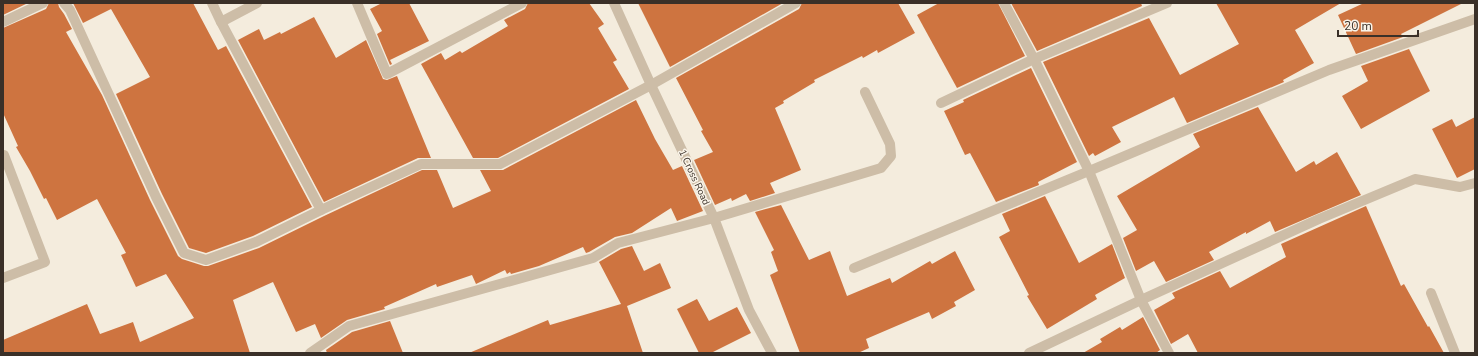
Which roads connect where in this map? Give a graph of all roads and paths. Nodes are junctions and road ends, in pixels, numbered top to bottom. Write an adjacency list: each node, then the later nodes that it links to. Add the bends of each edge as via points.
1 (43, 3): 12 (street)
2 (64, 3): 21 (street, via 70,10 184,253 206,260 256,242)
3 (212, 3): 13 (street)
4 (257, 3): 13 (street)
5 (357, 3): 6 (street, via 387,74)
6 (522, 3)
7 (614, 3): 15 (street, 1 Cross Road)
8 (796, 3): 15 (street)
9 (1004, 3): 14 (street)
10 (1167, 3): 14 (street)
11 (1475, 19): 19 (street, via 1329,70)
12 (3, 22)
13 (221, 22): 21 (street)
14 (1034, 59): 17 (street); 19 (street)
15 (651, 85): 21 (street, via 500,164 421,164); 22 (street, 1 Cross Road)
16 (865, 92): 22 (street, via 890,144 891,156 882,168)
17 (941, 103)
18 (3, 154): 24 (street, via 45,262)
19 (1089, 171): 23 (street); 26 (street)
20 (1475, 183): 26 (street, via 1460,187 1415,179)
21 (321, 210)
22 (714, 218): 27 (street, via 618,243 593,258 349,326); 28 (street, 1 Cross Road, via 749,310)
23 (854, 268)
24 (3, 278)
25 (1431, 294): 31 (street)
26 (1142, 300): 29 (street); 30 (street)
27 (310, 353)
28 (772, 353)
29 (1029, 353)
30 (1169, 353)
31 (1455, 353)

